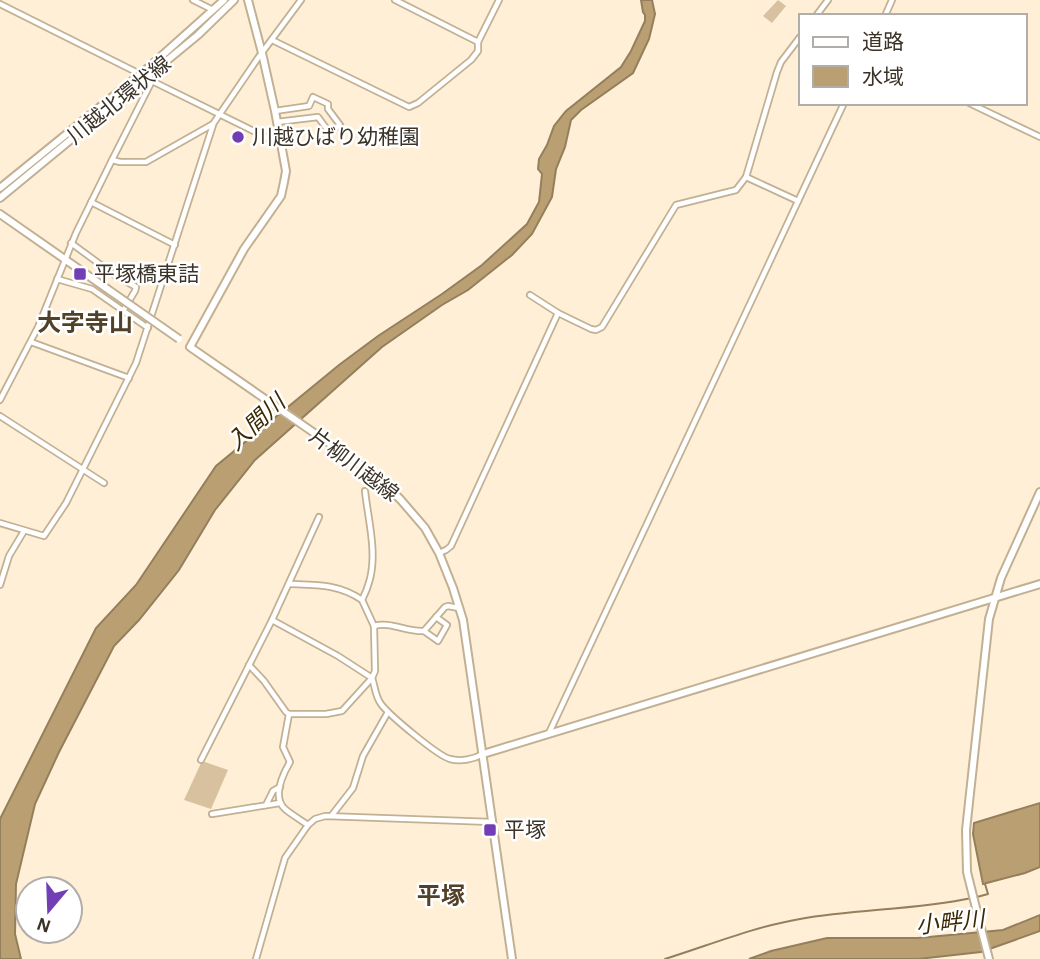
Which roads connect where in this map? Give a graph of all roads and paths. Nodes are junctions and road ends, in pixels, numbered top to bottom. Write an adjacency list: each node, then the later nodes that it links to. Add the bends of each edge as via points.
1 (193, 0): 9 (street)
2 (223, 0): 9 (main road, 川越北環状線)
3 (234, 0): 26 (main road, 川越北環状線)
4 (248, 0): 13 (main road)
5 (301, 0): 11 (street)
6 (395, 0): 12 (street)
7 (499, 0): 12 (street)
8 (0, 4): 14 (street)
9 (214, 10): 25 (main road, 川越北環状線)
10 (799, 38): 24 (street, via 777,72)
11 (272, 40): 12 (street, via 409,107 471,60); 13 (street)
12 (478, 42)
13 (262, 53): 17 (main road); 18 (street)
14 (134, 71)
15 (843, 105): 27 (street)
16 (973, 105): 21 (street)
17 (275, 111): 19 (main road); 19 (street, via 309,106 313,97 328,104 340,125 329,132 318,117)
18 (219, 113): 20 (street); 22 (street); 23 (street, via 152,81)
19 (277, 122): 22 (main road)
20 (213, 124): 23 (street, via 146,162); 31 (street)
21 (1040, 137)
22 (282, 145): 39 (main road, via 286,171 281,197 244,249)
23 (113, 160): 28 (street)
24 (746, 177): 27 (street); 36 (street, via 736,191 676,205 602,327 592,329)
25 (0, 188)
26 (0, 198)
27 (798, 201): 65 (street)
28 (91, 202): 30 (street); 31 (street)
29 (0, 214): 32 (main road, 片柳川越線)
30 (71, 243): 32 (street); 35 (street, via 136,287)
31 (175, 245): 37 (street)
32 (65, 259): 33 (street); 39 (main road, 片柳川越線, bridge)
33 (57, 279): 35 (street, via 92,289); 38 (street)
34 (530, 295): 36 (street)
35 (123, 312): 37 (street)
36 (558, 313): 50 (street, via 451,546)
37 (148, 328): 40 (street)
38 (31, 342): 40 (street); 41 (street)
39 (190, 347): 50 (main road, 片柳川越線, via 372,474 425,528)
40 (130, 378): 43 (street)
41 (0, 400)
42 (0, 416): 43 (street)
43 (82, 469): 44 (street); 49 (street, via 44,536)
44 (104, 483)
45 (365, 491): 55 (street, via 372,568)
46 (1040, 492): 54 (main road)
47 (319, 517): 51 (street)
48 (0, 523): 49 (street)
49 (24, 531): 53 (street, via 9,556)
50 (439, 553): 56 (main road, 片柳川越線)
51 (290, 584): 55 (street, via 335,587); 58 (street)
52 (1040, 584): 54 (main road)
53 (0, 585)
54 (995, 597): 65 (main road); 79 (main road, via 966,830 967,872)
55 (362, 600): 59 (street)
56 (460, 608): 57 (street, via 445,607); 67 (main road, 片柳川越線)
57 (436, 617): 60 (street); 60 (street, via 447,625 438,641)
58 (272, 620): 61 (street); 62 (street)
59 (374, 626): 60 (street); 62 (street, via 376,666)
60 (424, 631)
61 (249, 665): 64 (street); 68 (street)
62 (372, 678): 63 (street, via 376,696); 64 (street, via 342,711)
63 (388, 712): 67 (street, via 446,758); 74 (street, via 363,756 353,788)
64 (289, 714): 69 (street, via 283,747)
65 (549, 733): 67 (main road)
66 (296, 754): 69 (street)
67 (483, 754): 75 (main road, 片柳川越線)
68 (201, 760)
69 (290, 762): 70 (street)
70 (280, 787): 71 (street); 72 (street)
71 (280, 803): 72 (street); 76 (street)
72 (266, 806): 73 (street)
73 (212, 814)
74 (332, 816): 75 (street); 76 (street)
75 (492, 822): 78 (main road, 片柳川越線)
76 (308, 825): 77 (street, via 282,865)
77 (257, 959)
78 (512, 959)
79 (989, 959)

